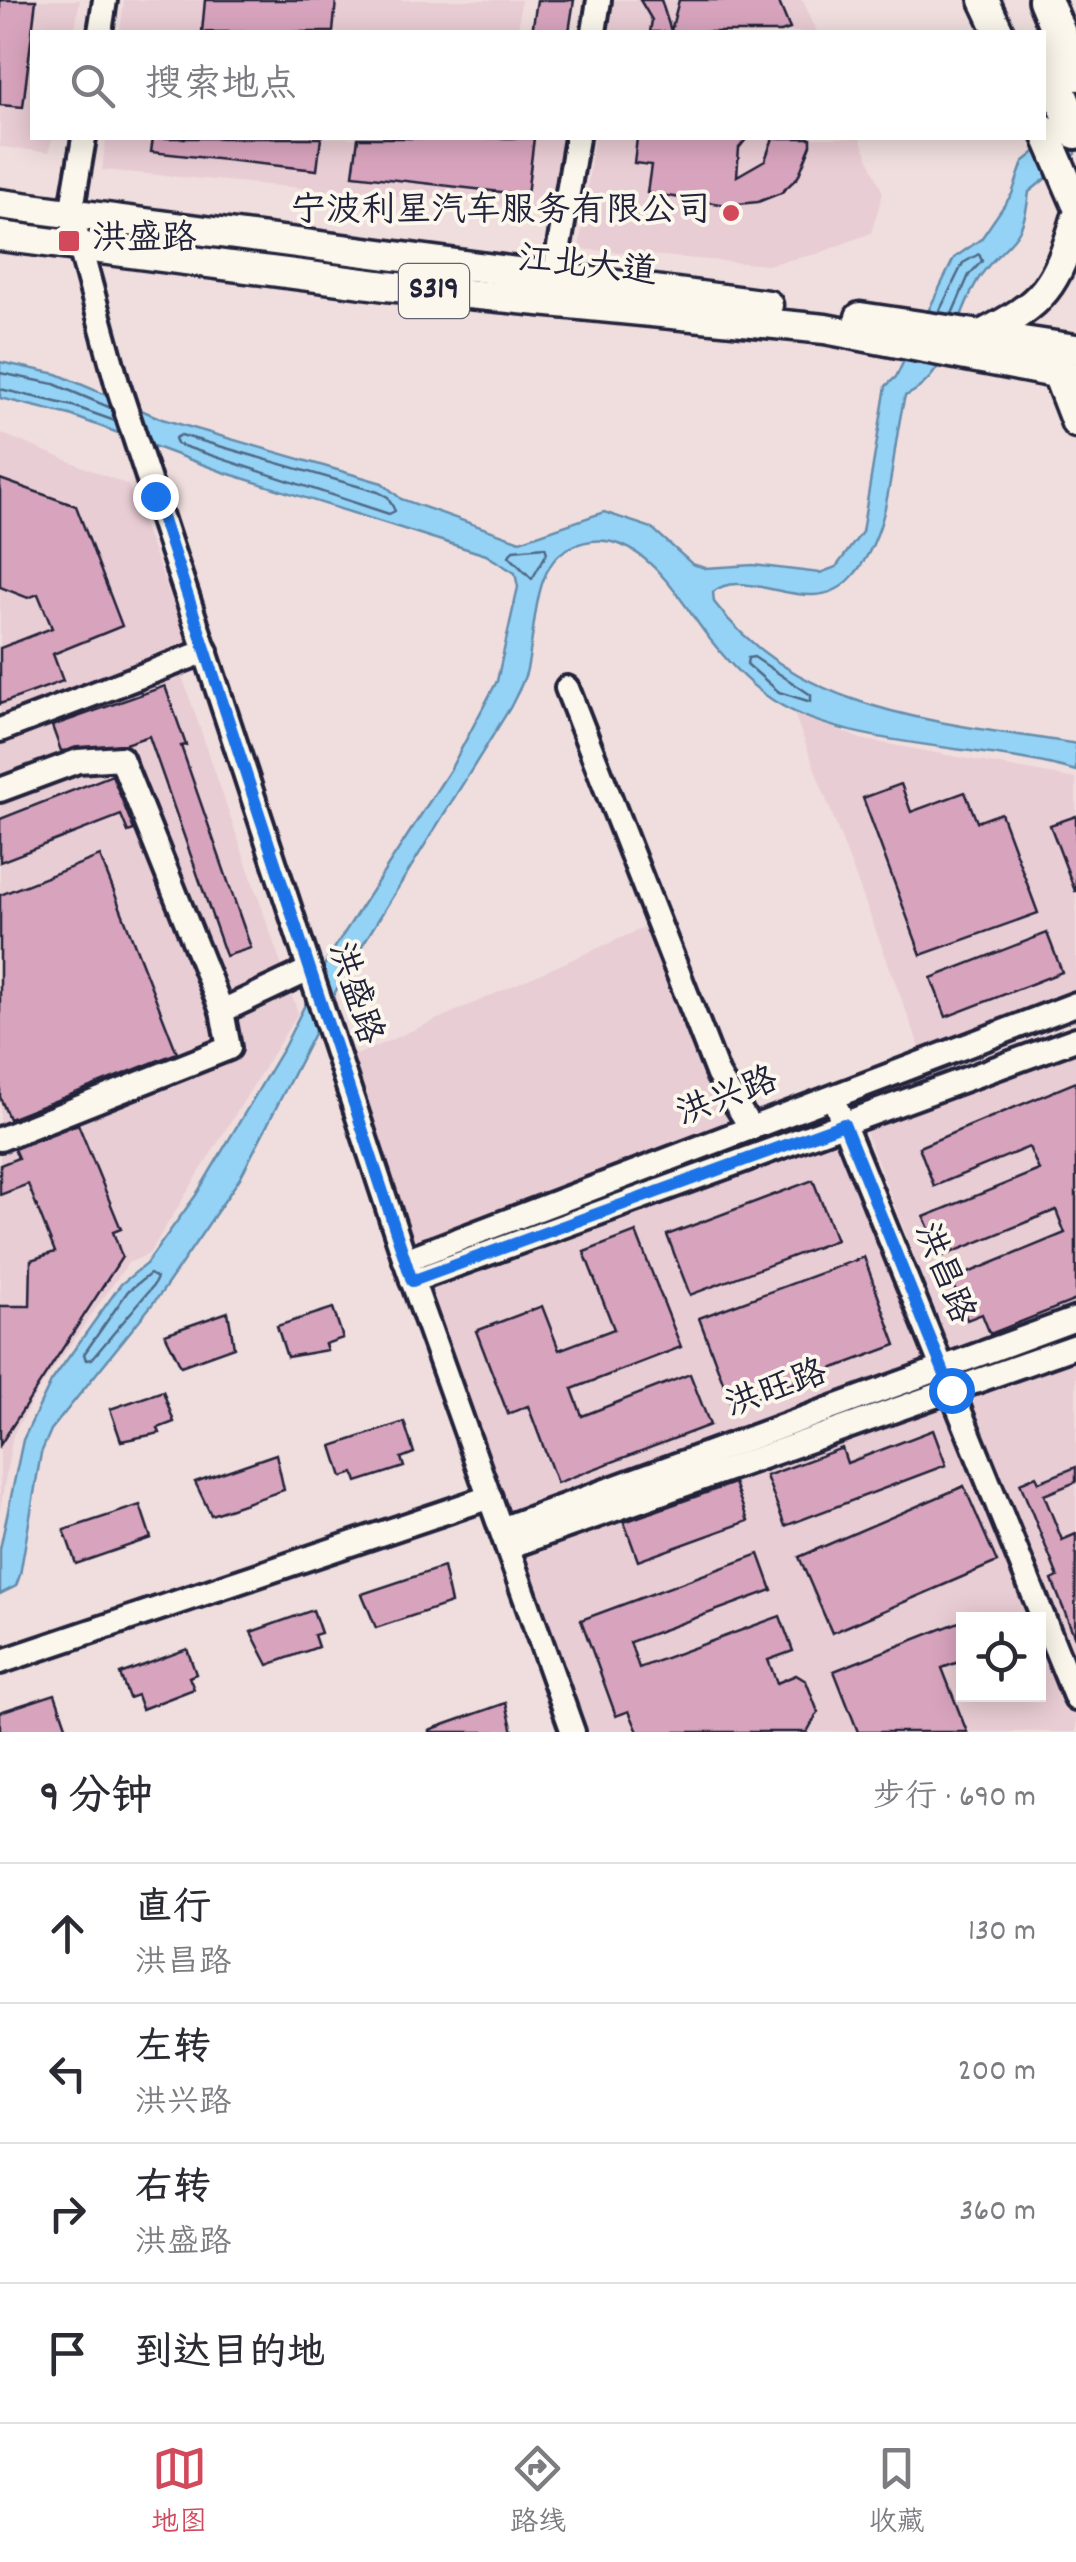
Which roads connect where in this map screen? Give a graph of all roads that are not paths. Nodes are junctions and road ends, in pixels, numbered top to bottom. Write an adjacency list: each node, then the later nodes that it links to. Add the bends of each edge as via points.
1 (104, 0): 6 (street)
2 (599, 0): 7 (street)
3 (984, 0): 8 (main road)
4 (1020, 0): 9 (highway)
5 (1045, 0): 11 (highway)
6 (100, 30)
7 (594, 30)
8 (998, 30)
9 (1033, 30)
10 (1046, 60): 12 (highway)
11 (1076, 74)
12 (1076, 132)
13 (1046, 133): 16 (main road)
14 (84, 140): 18 (street)
15 (577, 140): 22 (street)
16 (1076, 202)
17 (0, 204): 18 (main road, 江北大道 / S319)
18 (72, 214): 21 (street, 洪盛路); 22 (main road, 江北大道 / S319)
19 (1076, 219): 24 (main road, via 1059,277)
20 (0, 236): 21 (main road, 江北大道 / S319)
21 (83, 246): 23 (main road, 江北大道 / S319, via 386,286); 28 (street, 洪盛路, via 117,383)
22 (554, 277): 23 (main road, 江北大道 / S319)
23 (873, 328): 24 (main road)
24 (981, 342): 25 (main road); 26 (main road)
25 (1076, 349)
26 (1066, 373): 27 (main road)
27 (1076, 423)
28 (206, 651): 30 (street); 32 (street, 洪盛路)
29 (567, 688): 38 (street, via 718,1075)
30 (0, 730)
31 (0, 790): 34 (street, via 78,761 120,758)
32 (311, 979): 34 (street); 40 (street, 洪盛路)
33 (1076, 1004): 36 (street, 洪兴路)
34 (222, 1011): 39 (street, via 229,1048)
35 (1076, 1038): 37 (street, 洪兴路)
36 (832, 1097): 37 (street, 洪昌路); 38 (street, 洪兴路)
37 (844, 1124): 40 (street, 洪兴路); 43 (street, 洪昌路)
38 (750, 1128): 40 (street, 洪兴路)
39 (0, 1139)
40 (408, 1271): 44 (street, 洪盛路)
41 (1076, 1319): 43 (street, 洪旺路)
42 (1076, 1346): 43 (street, 洪旺路)
43 (947, 1379): 45 (street, 洪旺路); 47 (street, 洪昌路)
44 (490, 1497): 45 (street, 洪盛路); 46 (street)
45 (505, 1538): 48 (street, 洪盛路)
46 (0, 1662)
47 (1076, 1699)
48 (573, 1732)

